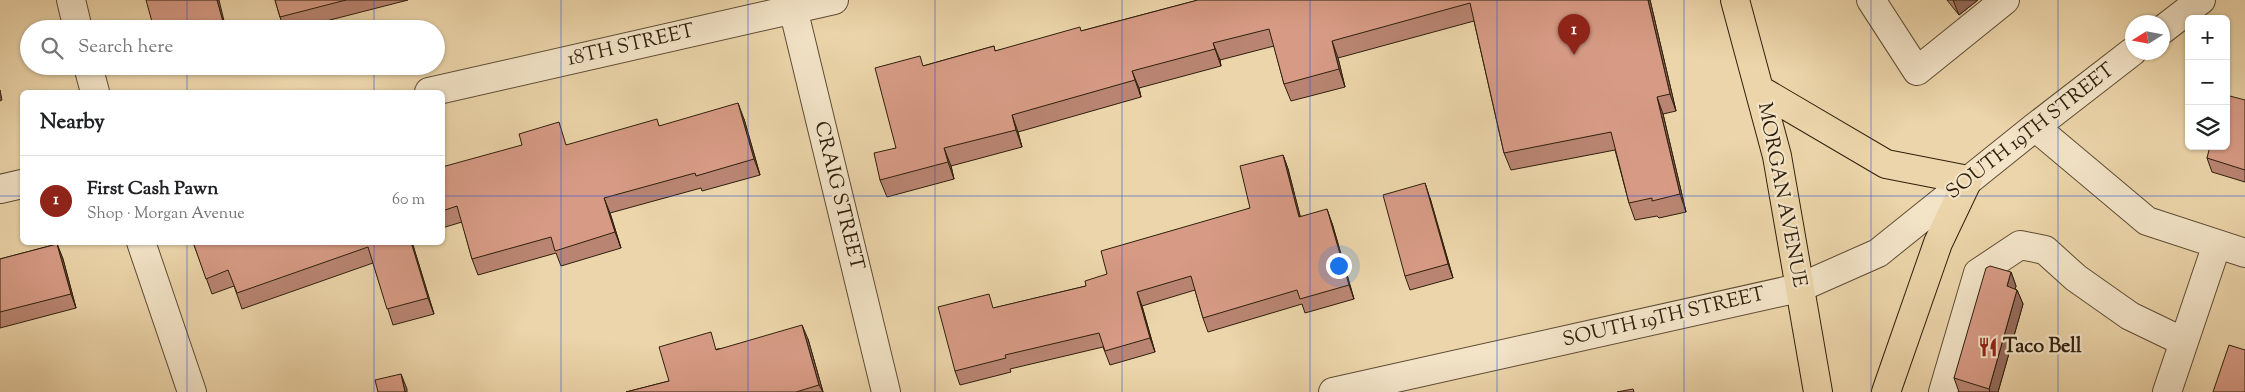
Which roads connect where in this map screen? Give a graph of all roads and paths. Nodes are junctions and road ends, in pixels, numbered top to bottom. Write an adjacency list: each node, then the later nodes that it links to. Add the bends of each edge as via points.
1 (71, 0): 8 (street)
2 (834, 0): 7 (street, 18TH STREET)
3 (1735, 0): 14 (main road, MORGAN AVENUE)
4 (1871, 0): 5 (street, via 1917,71)
5 (2005, 0)
6 (2201, 0): 9 (street)
7 (792, 4): 13 (street, 18TH STREET); 25 (street, CRAIG STREET)
8 (76, 20)
9 (2170, 24)
10 (2125, 57): 15 (street, SOUTH 19TH STREET)
11 (90, 75): 12 (street)
12 (94, 90)
13 (437, 90)
14 (1760, 90): 16 (main road, via 1886,164); 22 (main road, MORGAN AVENUE, via 1777,156)
15 (2035, 127): 16 (street, SOUTH 19TH STREET); 19 (street, via 2147,221)
16 (1968, 180): 22 (street, SOUTH 19TH STREET, via 1878,253); 28 (main road, via 1938,243)
17 (20, 184): 18 (street)
18 (0, 189)
19 (2217, 244): 21 (street); 23 (street)
20 (142, 245): 24 (street)
21 (2245, 253)
22 (1799, 288): 26 (street, SOUTH 19TH STREET); 27 (main road, MORGAN AVENUE)
23 (2184, 342): 29 (street, via 2130,316 2076,278 2045,250 2020,245 1978,273); 30 (street)
24 (192, 392)
25 (886, 392)
26 (1333, 392)
27 (1818, 392)
28 (1886, 392)
29 (1943, 392)
30 (2168, 392)

